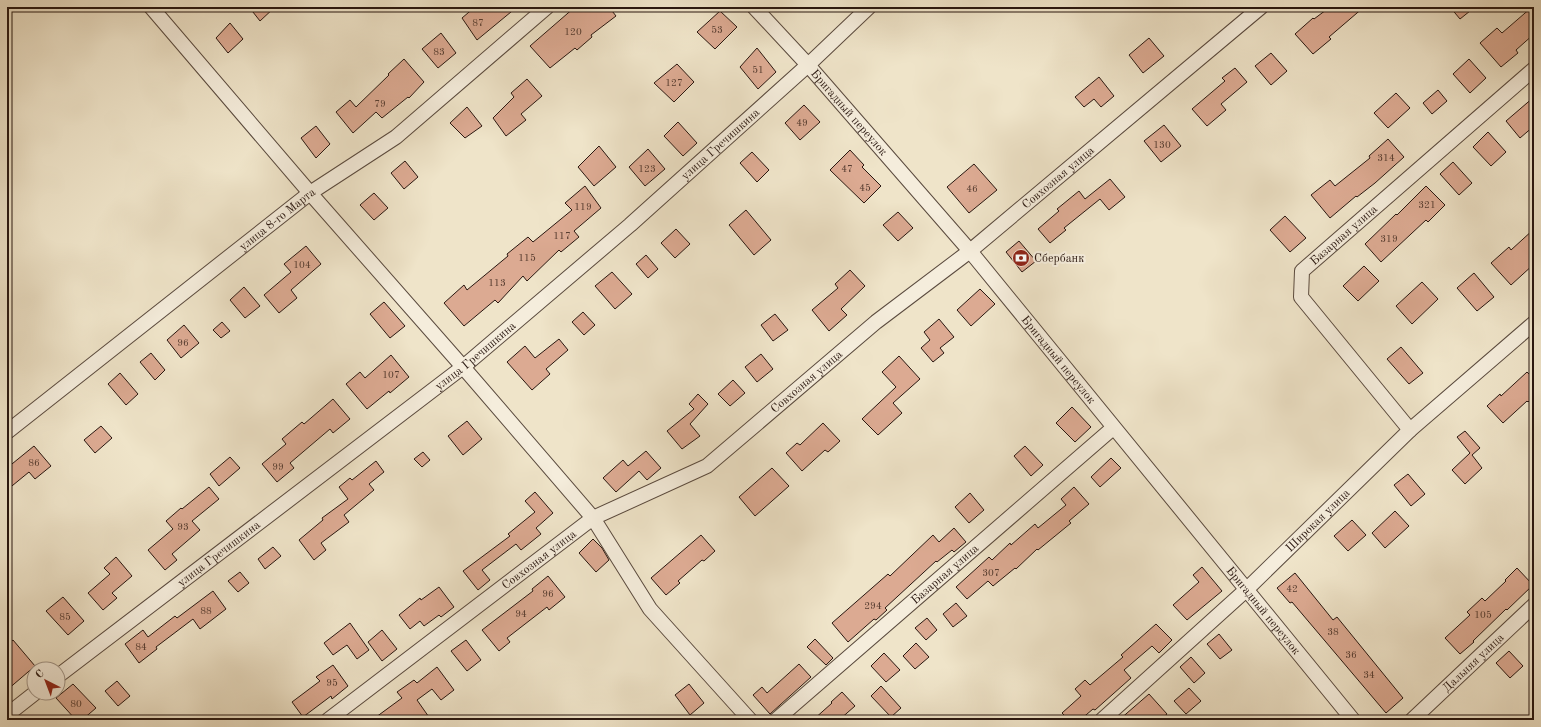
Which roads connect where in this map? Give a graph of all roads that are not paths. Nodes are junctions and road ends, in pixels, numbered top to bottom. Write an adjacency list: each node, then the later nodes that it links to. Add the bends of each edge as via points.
1 (151, 7): 8 (street)
2 (546, 7): 8 (street, улица 8-го Марта, via 396,137)
3 (754, 7): 6 (street, Бригадный переулок)
4 (869, 7): 6 (street, улица Гречишкина)
5 (1261, 7): 9 (street, Совхозная улица)
6 (808, 65): 9 (street, Бригадный переулок); 11 (street, улица Гречишкина, via 630,225)
7 (1534, 69): 13 (street, Базарная улица, via 1302,271 1301,297)
8 (310, 193): 11 (street); 14 (street, улица 8-го Марта)
9 (970, 251): 12 (street, Бригадный переулок); 15 (street, Совхозная улица, via 876,322 707,466)
10 (1534, 322): 13 (street, Широкая улица)
11 (463, 367): 15 (street); 18 (street, улица Гречишкина)
12 (1113, 428): 16 (street, Бригадный переулок); 23 (street, Базарная улица)
13 (1410, 430): 16 (street, Широкая улица)
14 (7, 432)
15 (592, 518): 21 (street, Совхозная улица); 22 (street, via 650,609)
16 (1246, 590): 24 (street, Широкая улица); 25 (street, Бригадный переулок)
17 (1534, 605): 26 (street, Дальняя улица)
18 (66, 670)
19 (26, 700): 20 (street)
20 (7, 714)
21 (328, 720)
22 (750, 720)
23 (776, 720)
24 (1102, 720)
25 (1353, 720)
26 (1412, 720)

